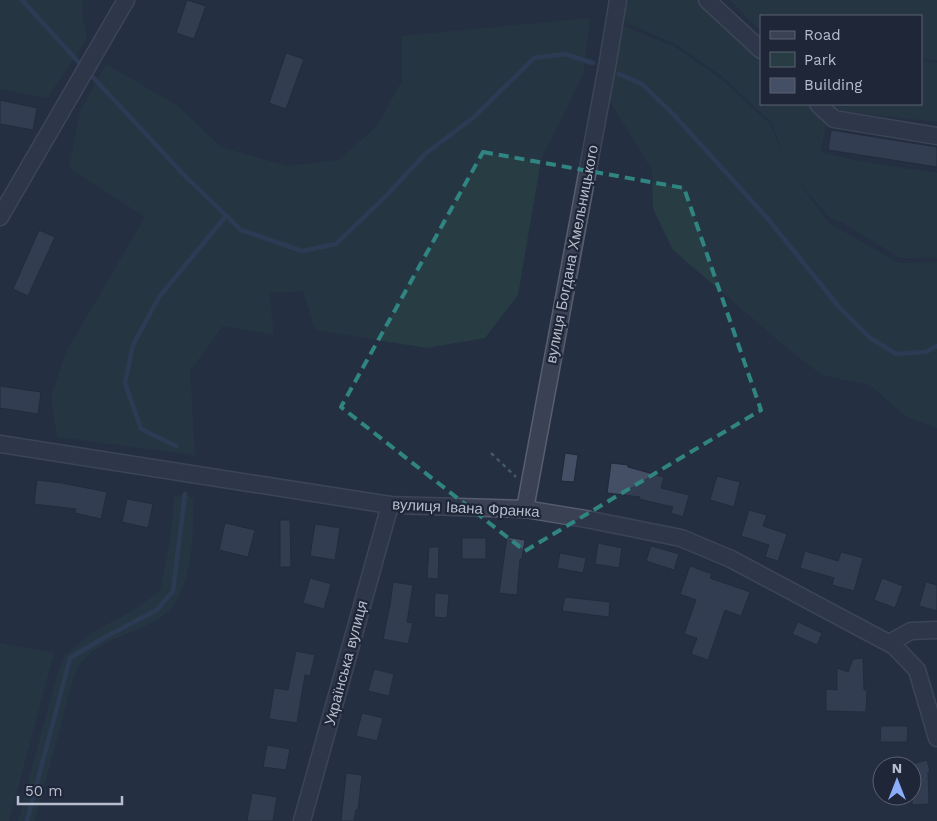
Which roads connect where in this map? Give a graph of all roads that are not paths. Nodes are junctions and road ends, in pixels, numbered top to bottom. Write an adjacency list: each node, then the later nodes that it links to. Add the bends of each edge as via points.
1 (126, 0): 7 (street)
2 (618, 0): 10 (street, вулиця Богдана Хмельницького)
3 (707, 0): 4 (street)
4 (760, 49)
5 (819, 105): 6 (street, via 834,119)
6 (937, 136)
7 (0, 217)
8 (0, 444): 9 (street, вулиця Івана Франка)
9 (390, 505): 10 (street, вулиця Івана Франка); 14 (street, Українська вулиця)
10 (524, 509): 12 (street, вулиця Івана Франка, via 681,538 731,558)
11 (937, 630): 12 (street, via 911,631)
12 (889, 643): 13 (street, вулиця Івана Франка, via 917,670)
13 (937, 738)
14 (302, 821)

